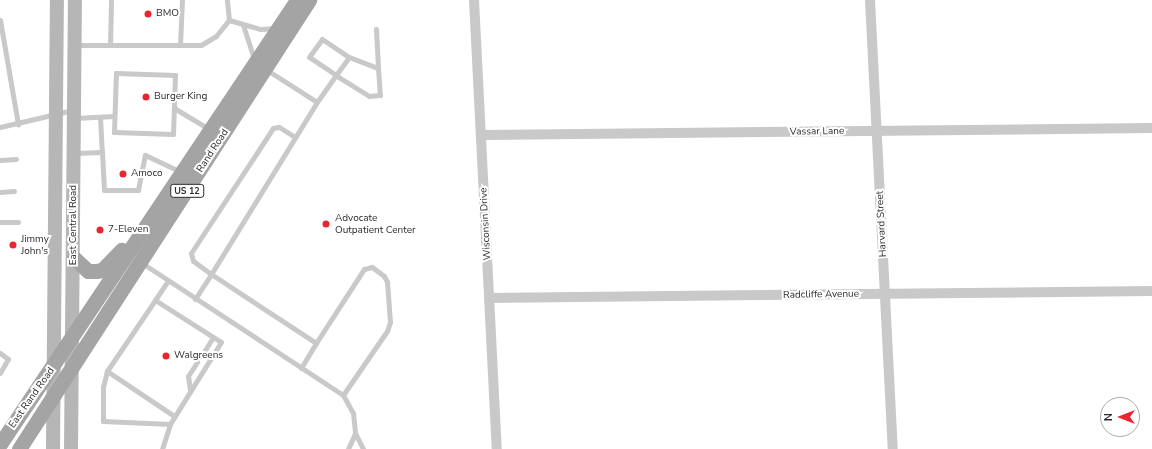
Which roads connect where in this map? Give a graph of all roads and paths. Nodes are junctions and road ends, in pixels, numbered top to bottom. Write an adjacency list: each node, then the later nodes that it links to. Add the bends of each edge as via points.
1 (57, 0): 25 (main road, East Central Road)
2 (75, 0): 15 (main road, East Central Road)
3 (111, 0): 16 (lane)
4 (182, 0): 17 (lane)
5 (227, 0): 11 (lane)
6 (297, 0): 13 (main road, Rand Road / US 12)
7 (309, 0): 19 (main road, Rand Road / US 12)
8 (474, 0): 33 (street, Wisconsin Drive)
9 (870, 0): 32 (street, Harvard Street)
10 (0, 20): 28 (lane)
11 (229, 20): 12 (lane); 17 (lane, via 209,42 201,45)
12 (243, 25): 13 (lane, via 261,29); 19 (lane)
13 (278, 27): 19 (main road, Rand Road / US 12)
14 (376, 29): 20 (lane)
15 (74, 45): 16 (lane); 24 (main road, East Central Road)
16 (110, 45): 17 (lane)
17 (180, 45)
18 (349, 57): 20 (lane); 21 (lane); 21 (lane, via 322,39 309,56)
19 (260, 66): 22 (lane); 31 (main road, Rand Road / US 12); 46 (main road, Rand Road / US 12)
20 (378, 68): 21 (lane, via 380,95 369,96)
21 (336, 75): 22 (lane)
22 (317, 102): 34 (lane)
23 (174, 108): 26 (lane, via 172,134 114,132); 26 (lane, via 175,75 116,73); 31 (lane)
24 (74, 114): 25 (lane); 27 (lane); 36 (main road, East Central Road)
25 (55, 115): 28 (lane); 62 (main road, East Central Road)
26 (114, 116): 27 (lane)
27 (100, 117): 35 (lane)
28 (18, 124): 29 (lane)
29 (0, 128)
30 (1152, 128): 32 (street, Vassar Lane)
31 (210, 129): 39 (main road, Rand Road / US 12)
32 (877, 131): 33 (street, Vassar Lane); 50 (street, Harvard Street)
33 (482, 135): 51 (street, Wisconsin Drive)
34 (295, 137): 47 (lane); 47 (lane, via 279,127 273,128 191,254 193,261)
35 (102, 152): 36 (lane); 39 (lane, via 104,190 138,190 145,155)
36 (74, 153): 45 (main road, East Central Road)
37 (16, 159): 38 (lane)
38 (0, 160)
39 (181, 172): 42 (main road, Rand Road / US 12)
40 (14, 191): 41 (lane)
41 (0, 192)
42 (159, 205): 45 (main road, via 102,270 88,271); 55 (main road, Rand Road / US 12)
43 (0, 222): 44 (lane)
44 (18, 222)
45 (74, 258): 55 (main road, East Central Road)
46 (141, 262): 48 (lane); 61 (main road, Rand Road / US 12)
47 (211, 274): 52 (lane); 56 (lane)
48 (168, 281): 52 (lane); 53 (lane)
49 (1152, 291): 50 (street, Radcliffe Avenue)
50 (885, 294): 51 (street, Radcliffe Avenue); 81 (street, Harvard Street)
51 (490, 298): 80 (street, Wisconsin Drive)
52 (195, 299): 63 (lane)
53 (155, 300): 54 (lane); 64 (lane)
54 (213, 337): 57 (lane); 67 (lane, via 221,342)
55 (73, 338): 58 (main road, Rand Road / US 12); 61 (main road, East Central Road)
56 (316, 343): 63 (lane); 68 (lane, via 364,269 372,268 384,276 387,282 390,322 387,331)
57 (205, 350)
58 (64, 352): 62 (main road, East Rand Road / US 12)
59 (0, 353): 65 (lane, via 8,359)
60 (197, 362): 67 (lane, via 188,376)
61 (73, 367): 66 (main road, Rand Road / US 12); 76 (main road, East Central Road)
62 (53, 368): 69 (main road, East Central Road); 73 (main road, East Rand Road / US 12)
63 (301, 368): 68 (lane)
64 (107, 372): 70 (lane); 71 (lane, via 103,387 103,421)
65 (0, 373)
66 (63, 381): 69 (main road, East Rand Road / US 12)
67 (190, 390): 70 (lane)
68 (343, 395): 72 (lane, via 353,413)
69 (53, 397): 74 (main road, East Rand Road / US 12); 75 (main road, East Central Road)
70 (174, 416): 71 (lane)
71 (170, 424): 77 (lane)
72 (356, 433): 78 (lane); 79 (lane)
73 (0, 444)
74 (19, 449)
75 (53, 449)
76 (71, 449)
77 (162, 449)
78 (348, 449)
79 (363, 449)
80 (497, 449)
81 (893, 449)

